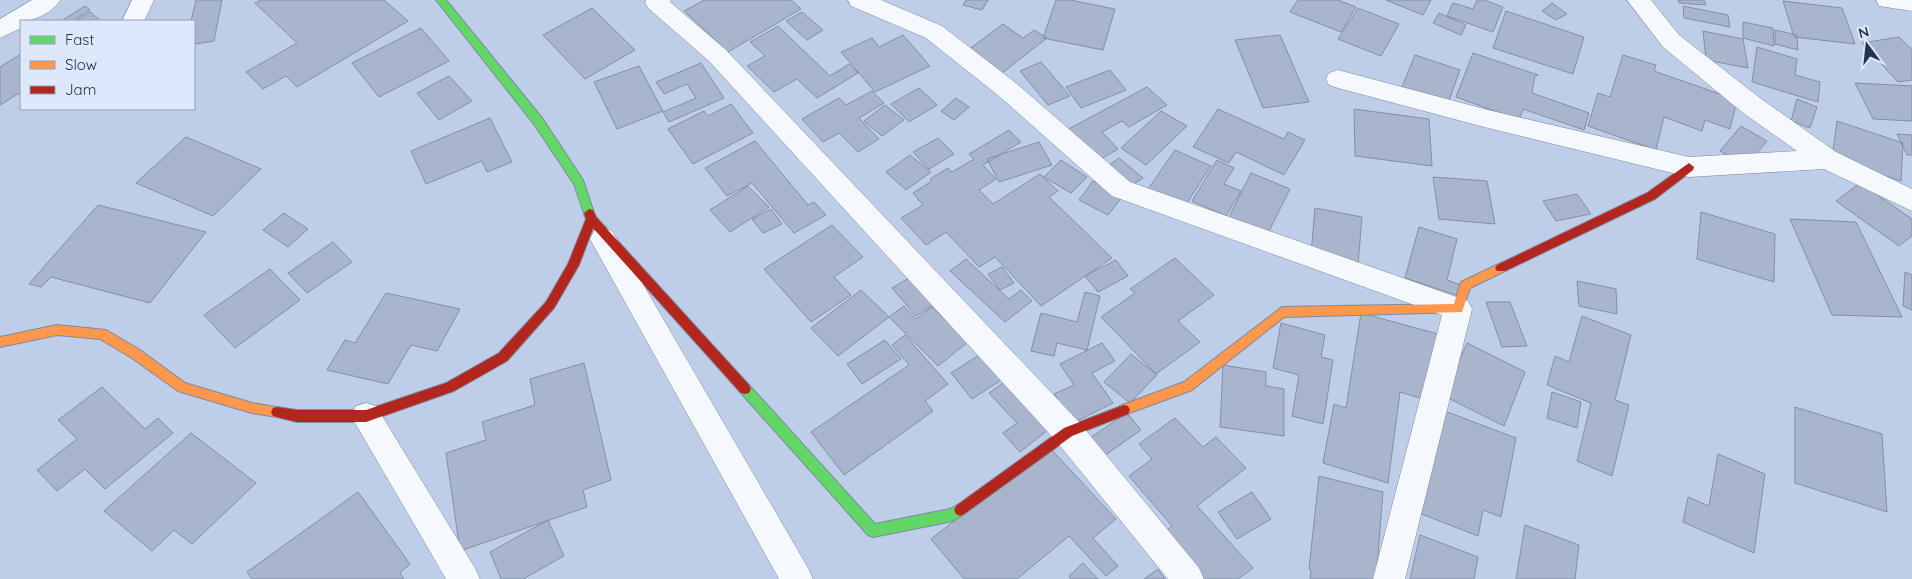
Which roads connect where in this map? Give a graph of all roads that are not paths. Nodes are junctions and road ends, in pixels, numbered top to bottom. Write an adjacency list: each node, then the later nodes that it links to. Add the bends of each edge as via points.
1 (49, 0): 10 (street)
2 (143, 0): 9 (street)
3 (441, 0): 15 (street, via 538,121 579,183)
4 (660, 0): 19 (street, via 656,2 717,55)
5 (859, 0): 16 (street, via 934,32 1008,90 1121,189)
6 (1638, 0): 12 (street, via 1671,41 1751,105)
7 (1887, 0): 8 (street)
8 (1912, 3)
9 (134, 20)
10 (0, 30)
11 (1338, 79): 13 (street)
12 (1827, 159): 13 (street); 14 (street)
13 (1689, 167): 16 (street, via 1651,196 1465,285)
14 (1912, 201)
15 (591, 218): 18 (street, via 573,265 550,305 503,357 450,387); 19 (street, via 872,531 953,515); 21 (street)
16 (1458, 309): 19 (street, via 1282,312 1188,386); 23 (street)
17 (0, 342): 18 (street, via 58,330 102,334 182,387 252,408 288,414)
18 (366, 416): 20 (street)
19 (1068, 432): 22 (street)
20 (464, 579)
21 (797, 579)
22 (1188, 579)
23 (1389, 579)

